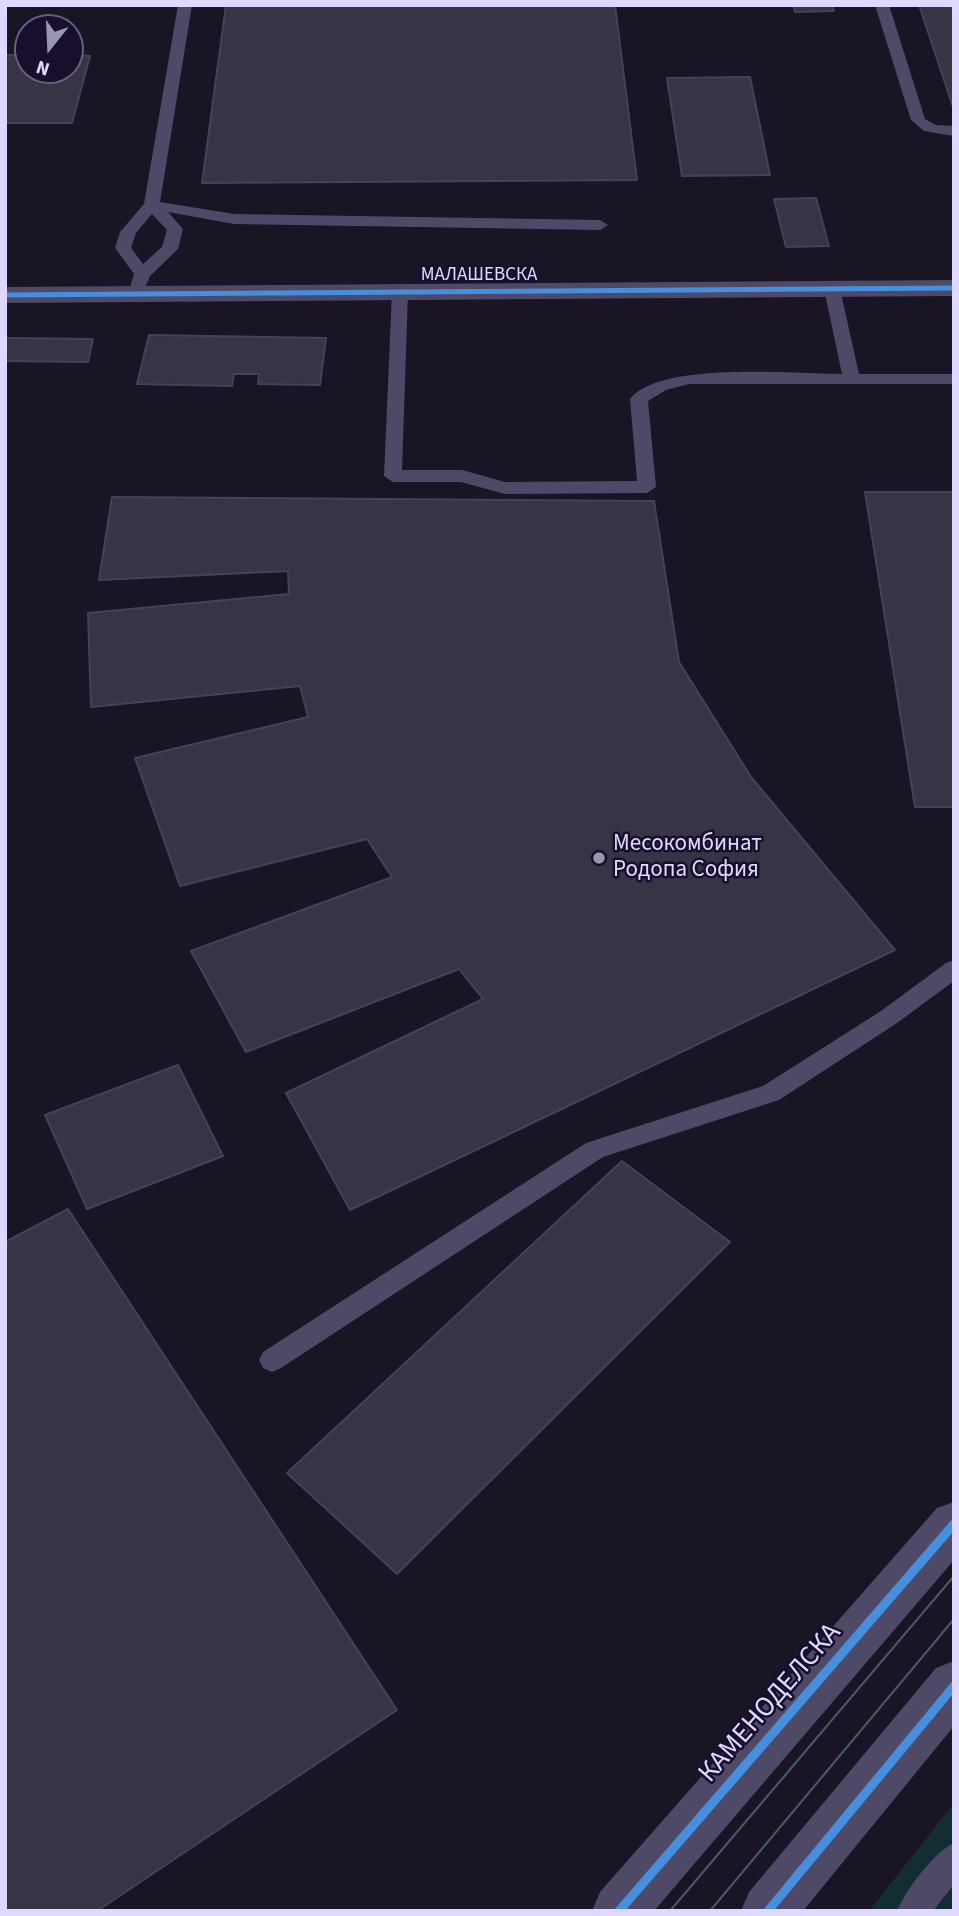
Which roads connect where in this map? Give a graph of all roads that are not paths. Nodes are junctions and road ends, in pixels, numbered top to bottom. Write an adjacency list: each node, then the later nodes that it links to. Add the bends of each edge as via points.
1 (185, 5): 4 (lane)
2 (882, 5): 3 (lane, via 918,120 934,130)
3 (954, 131)
4 (152, 205): 5 (lane, via 233,219); 6 (lane, via 128,232 123,248); 6 (lane, via 175,229 170,249)
5 (600, 225)
6 (139, 284): 9 (street, МАЛАШЕВСКА); 10 (street, МАЛАШЕВСКА)
7 (954, 288): 8 (street, МАЛАШЕВСКА)
8 (832, 289): 9 (street, МАЛАШЕВСКА); 11 (lane)
9 (400, 292): 11 (lane, via 393,475 462,475 505,488 647,487 639,399 660,386 689,379)
10 (5, 295)
11 (852, 379): 12 (lane)
12 (954, 379)
13 (954, 969): 14 (lane, via 771,1093 595,1150)
14 (272, 1360)
15 (954, 1524): 18 (street, КАМЕНОДЕЛСКА)
16 (954, 1686): 19 (street)
17 (954, 1858): 20 (lane)
18 (619, 1911)
19 (768, 1911)
20 (913, 1911)

